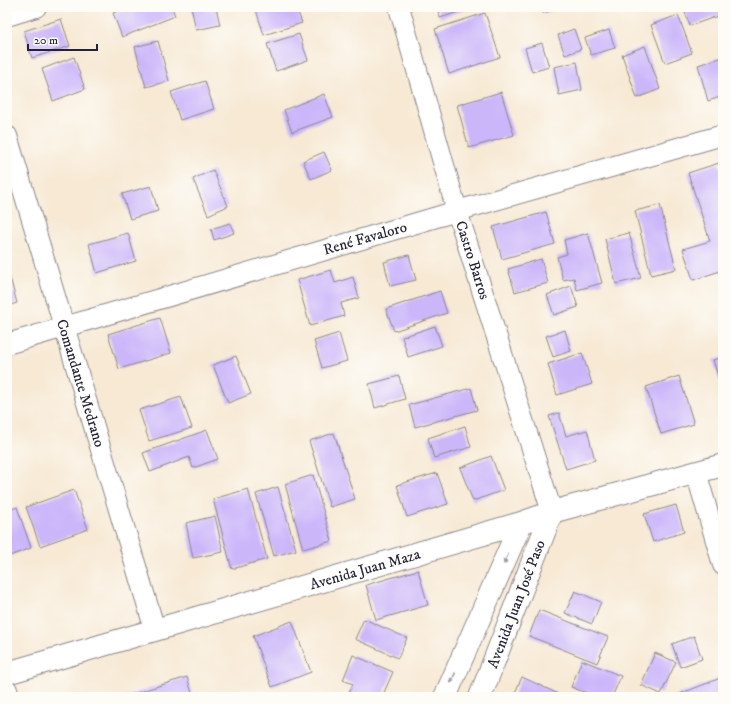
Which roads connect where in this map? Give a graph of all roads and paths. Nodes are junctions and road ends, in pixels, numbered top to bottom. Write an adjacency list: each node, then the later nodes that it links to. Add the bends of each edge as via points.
1 (36, 7): 3 (street)
2 (399, 7): 6 (street, Castro Barros)
3 (7, 16)
4 (723, 135): 6 (street, René Favaloro)
5 (7, 136): 7 (street, Comandante Medrano)
6 (457, 211): 7 (street, René Favaloro); 11 (street, Castro Barros)
7 (64, 327): 8 (street, René Favaloro); 14 (street, Comandante Medrano)
8 (7, 344)
9 (723, 464): 10 (main road, Avenida Juan Maza)
10 (696, 472): 11 (main road, Avenida Juan Maza); 13 (street)
11 (552, 512): 12 (main road, Avenida Juan Maza); 19 (main road, Avenida Juan José Paso)
12 (521, 523): 14 (main road, Avenida Juan Maza); 18 (main road, Avenida Juan José Paso, one-way to 18)
13 (723, 565)
14 (155, 630): 15 (main road, Avenida Juan Maza)
15 (7, 673)
16 (7, 690): 17 (street)
17 (9, 697)
18 (445, 697)
19 (480, 697)

